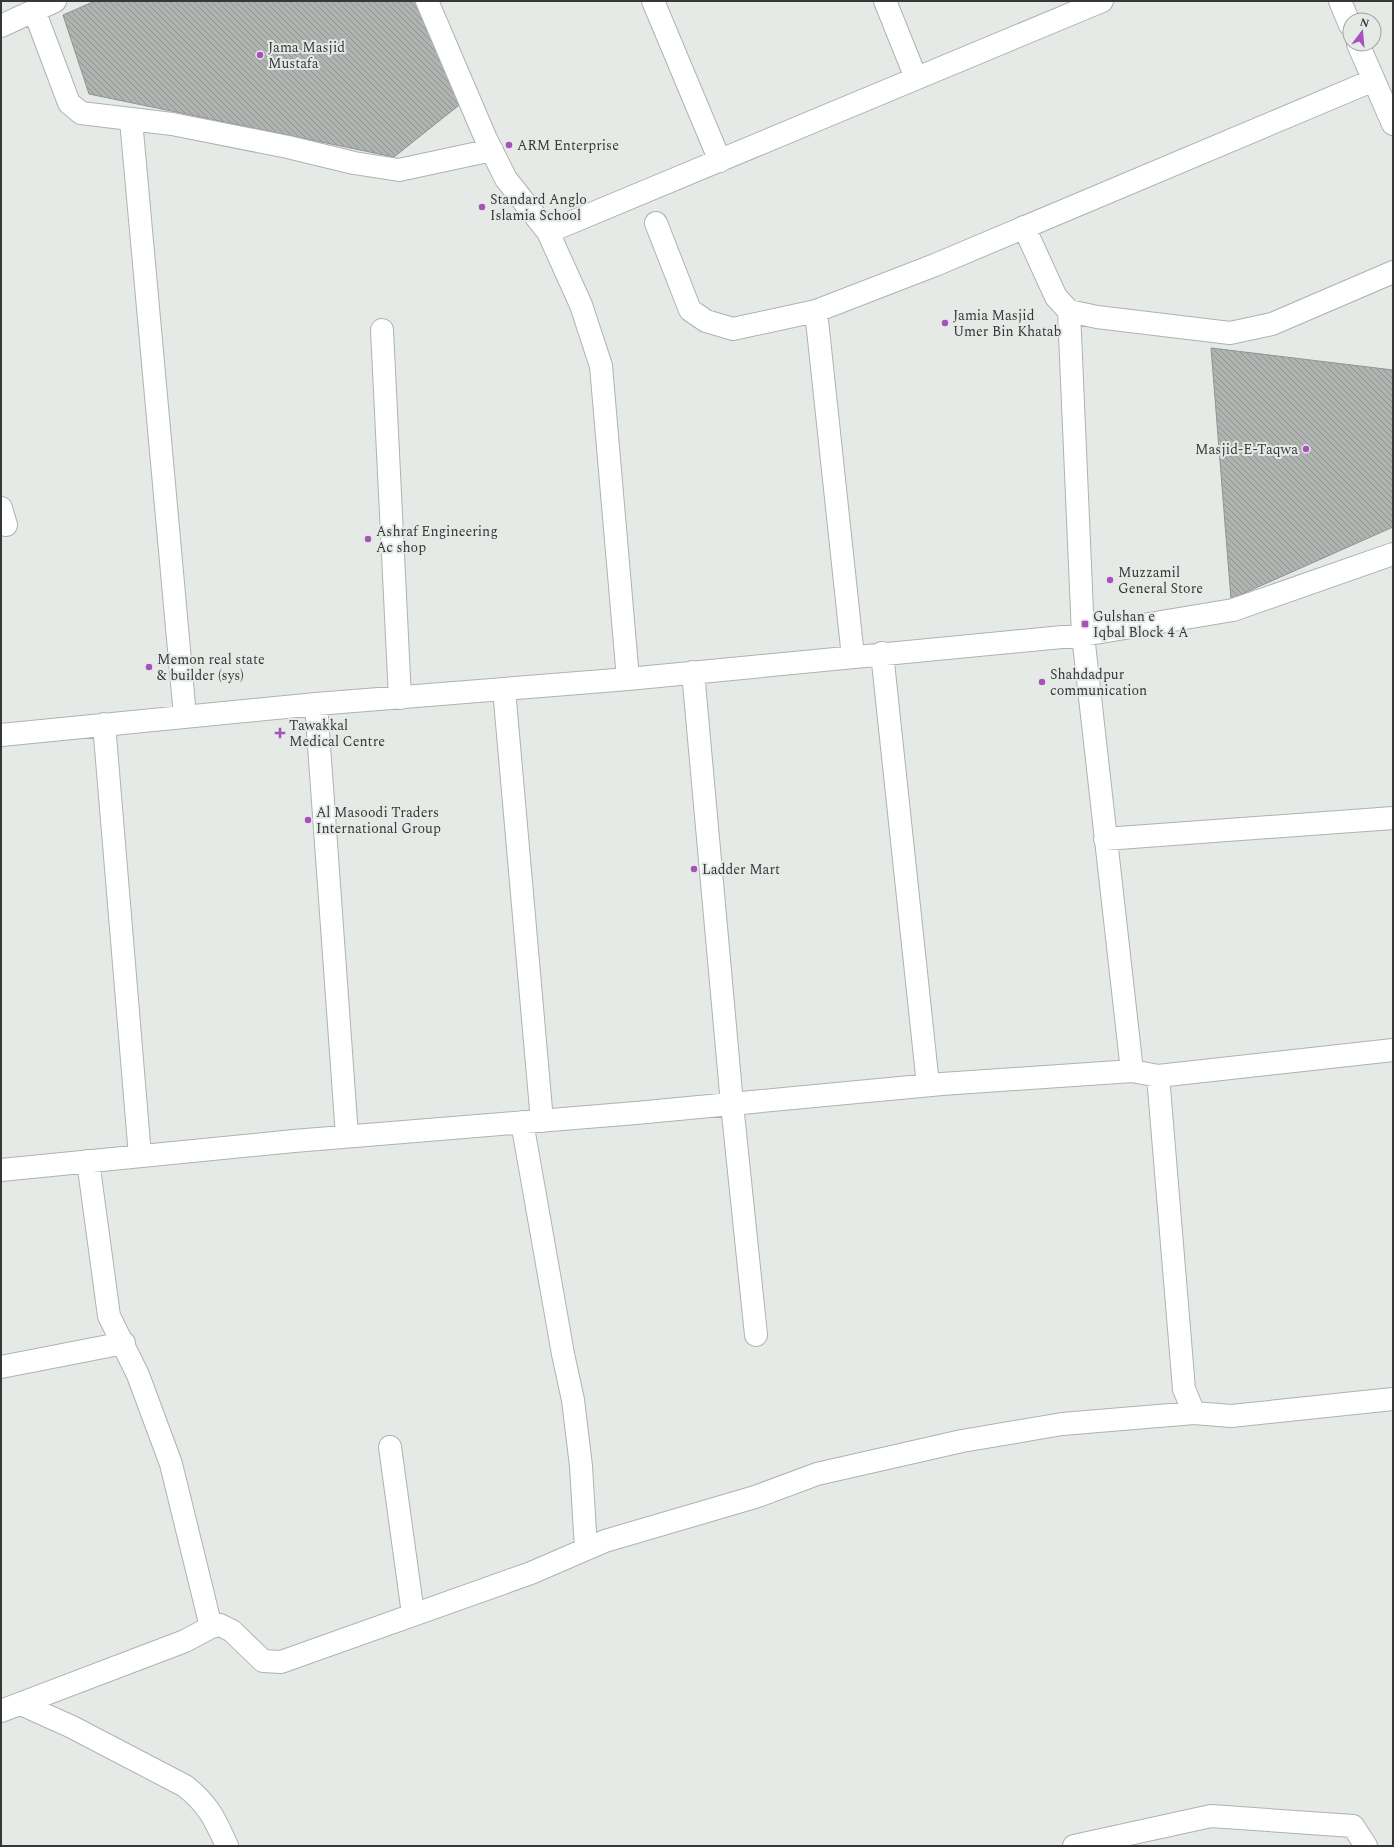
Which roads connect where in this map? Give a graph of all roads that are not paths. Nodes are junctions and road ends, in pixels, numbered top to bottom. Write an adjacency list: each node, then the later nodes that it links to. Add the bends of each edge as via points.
1 (55, 1): 7 (street)
2 (427, 1): 15 (street)
3 (653, 1): 16 (street)
4 (885, 1): 11 (street)
5 (1102, 1): 11 (street)
6 (1340, 1): 8 (street)
7 (34, 10): 9 (street); 13 (street, via 69,103 81,113)
8 (1345, 12)
9 (1, 26)
10 (1362, 52): 12 (street)
11 (916, 78): 16 (street)
12 (1374, 80): 14 (street); 18 (street)
13 (131, 120): 15 (street, via 172,124 354,163 399,170); 33 (street)
14 (1393, 124)
15 (492, 150): 19 (street, via 506,179)
16 (720, 160): 19 (street)
17 (656, 223): 21 (street, via 690,310 706,321 733,329)
18 (1024, 227): 21 (street); 22 (street, via 1056,297)
19 (548, 232): 29 (street, via 581,305 601,366)
20 (1393, 272): 22 (street, via 1272,324 1230,333 1097,317)
21 (816, 311): 27 (street)
22 (1069, 311): 25 (street)
23 (382, 330): 31 (street)
24 (1393, 554): 25 (street, via 1233,610)
25 (1083, 634): 26 (street); 37 (street)
26 (882, 653): 27 (street); 41 (street)
27 (853, 656): 28 (street)
28 (693, 672): 29 (street); 42 (street)
29 (628, 679): 30 (street)
30 (504, 689): 31 (street); 43 (street)
31 (400, 698): 32 (street)
32 (316, 704): 33 (street); 44 (street)
33 (185, 716): 34 (street)
34 (104, 724): 35 (street); 45 (street)
35 (1, 735)
36 (1393, 818): 37 (street)
37 (1105, 839): 39 (street)
38 (1393, 1050): 40 (street)
39 (1132, 1071): 40 (street); 41 (street)
40 (1158, 1076): 52 (street, via 1184,1389)
41 (928, 1085): 42 (street)
42 (732, 1104): 43 (street); 48 (street)
43 (532, 1121): 44 (street); 54 (street, via 563,1354 574,1400)
44 (347, 1136): 45 (street)
45 (140, 1156): 46 (street)
46 (88, 1161): 47 (street); 49 (street, via 109,1316)
47 (1, 1170)
48 (756, 1335)
49 (124, 1344): 50 (street); 56 (street, via 172,1464)
50 (1, 1367)
51 (1393, 1399): 52 (street, via 1231,1416)
52 (1194, 1413): 54 (street, via 1062,1424 954,1442 817,1474 755,1498)
53 (390, 1447): 55 (street)
54 (586, 1549): 55 (street, via 531,1573)
55 (413, 1614): 56 (street, via 281,1662 263,1661 232,1631 220,1625)
56 (211, 1627): 57 (street, via 185,1641)
57 (11, 1707): 58 (street, via 72,1727 185,1786 200,1798 213,1816)
58 (227, 1846)
59 (1074, 1846): 60 (street, via 1211,1816 1353,1826)
60 (1366, 1846)

